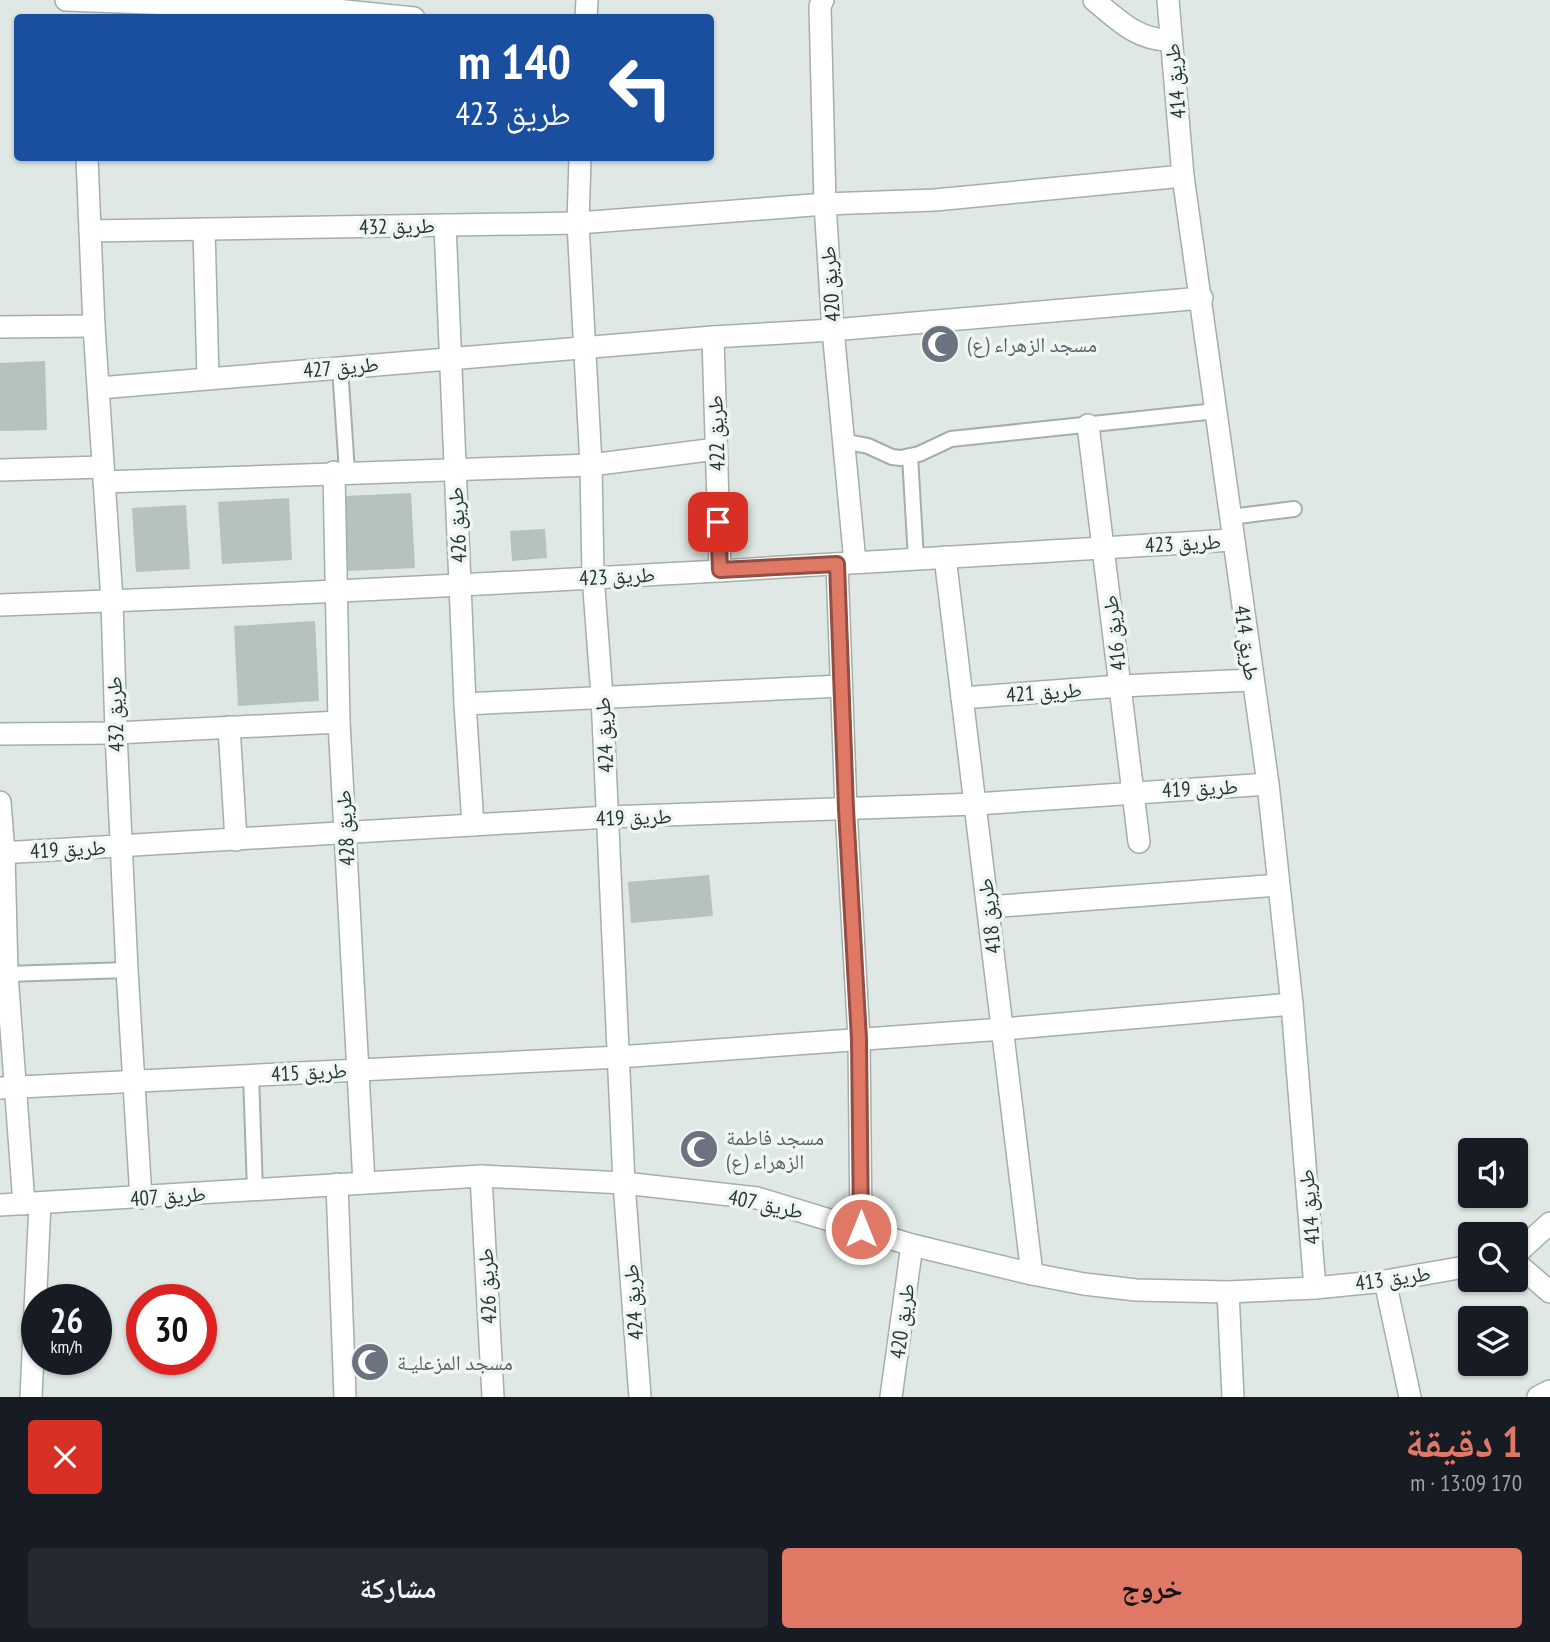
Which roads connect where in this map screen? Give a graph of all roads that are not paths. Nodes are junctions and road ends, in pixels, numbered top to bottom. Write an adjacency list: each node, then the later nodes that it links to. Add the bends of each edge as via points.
1 (66, 0): 4 (street)
2 (1094, 0): 8 (street, via 1138,34)
3 (1168, 0): 8 (street, طريق 414)
4 (81, 1): 6 (street)
5 (822, 3): 12 (street, طريق 420)
6 (336, 5): 7 (street)
7 (390, 14)
8 (1171, 40): 11 (street, طريق 414)
9 (87, 161): 16 (street, طريق 432)
10 (580, 161): 13 (street, طريق 424)
11 (1183, 176): 12 (street, طريق 432, via 935,200); 17 (street, طريق 414)
12 (825, 204): 13 (street, طريق 432); 20 (street, طريق 420)
13 (578, 223): 14 (street, طريق 432); 22 (street, طريق 424)
14 (445, 225): 15 (street, طريق 432); 23 (street, طريق 426)
15 (204, 229): 16 (street, طريق 432); 25 (street)
16 (90, 231): 18 (street, طريق 432)
17 (1202, 298): 20 (street, طريق 427); 27 (street, طريق 414)
18 (94, 326): 19 (street); 26 (street, طريق 432)
19 (0, 327)
20 (833, 330): 21 (street, طريق 427); 29 (street, طريق 420)
21 (713, 337): 22 (street, طريق 427); 30 (street, طريق 422)
22 (584, 347): 23 (street, طريق 427); 32 (street, طريق 424)
23 (450, 358): 24 (street, طريق 427); 33 (street, طريق 426)
24 (341, 368): 25 (street, طريق 427); 35 (lane)
25 (208, 378): 26 (street, طريق 427)
26 (99, 388): 36 (street, طريق 432)
27 (1216, 411): 28 (lane); 38 (street, طريق 414)
28 (1088, 425): 31 (lane, via 951,439); 40 (street, طريق 416)
29 (843, 441): 31 (lane, via 892,457); 43 (street, طريق 420)
30 (716, 449): 32 (street); 44 (street, طريق 422)
31 (910, 456): 42 (lane)
32 (590, 465): 33 (street); 45 (street, طريق 424)
33 (454, 469): 35 (street); 46 (street, طريق 426)
34 (0, 470): 36 (street)
35 (340, 472): 36 (street); 47 (street, طريق 428)
36 (104, 475): 48 (street, طريق 432)
37 (1294, 509): 38 (lane)
38 (1230, 517): 39 (street, طريق 414)
39 (1233, 540): 40 (street, طريق 423); 50 (street, طريق 414)
40 (1104, 548): 41 (street, طريق 423); 52 (street, طريق 416)
41 (945, 557): 42 (street, طريق 423); 54 (street, طريق 418)
42 (916, 558): 43 (street, طريق 423)
43 (846, 563): 44 (street, طريق 423); 51 (street, طريق 420)
44 (720, 570): 45 (street, طريق 423)
45 (593, 576): 46 (street, طريق 423); 53 (street, طريق 424)
46 (460, 586): 47 (street, طريق 423); 55 (street, طريق 426)
47 (336, 591): 48 (street, طريق 423); 56 (street, طريق 428)
48 (112, 601): 49 (street, طريق 423); 58 (street, طريق 432)
49 (0, 605)
50 (1252, 680): 52 (street, طريق 421); 60 (street, طريق 414)
51 (841, 686): 53 (street); 64 (street, طريق 420)
52 (1120, 686): 54 (street, طريق 421); 61 (street, طريق 416)
53 (602, 696): 55 (street); 65 (street, طريق 424)
54 (962, 698): 63 (street, طريق 418)
55 (465, 704): 66 (street, طريق 426)
56 (339, 722): 57 (street); 67 (street, طريق 428)
57 (229, 727): 58 (street); 68 (street)
58 (116, 733): 59 (street); 70 (street, طريق 432)
59 (0, 734)
60 (1268, 784): 61 (street, طريق 419); 72 (street, طريق 414)
61 (1133, 793): 63 (street, طريق 419); 69 (street, طريق 416)
62 (0, 802): 71 (street)
63 (976, 804): 64 (street, طريق 419); 73 (street, طريق 418)
64 (846, 809): 65 (street, طريق 419); 78 (street, طريق 420)
65 (608, 817): 66 (street, طريق 419); 79 (street, طريق 424)
66 (473, 825): 67 (street, طريق 419)
67 (345, 833): 68 (street, طريق 419); 80 (street, طريق 428)
68 (236, 839): 70 (street, طريق 419)
69 (1139, 842)
70 (121, 846): 71 (street, طريق 419); 74 (street, طريق 432)
71 (2, 853): 75 (street)
72 (1278, 885): 73 (street); 76 (street, طريق 414)
73 (988, 907): 77 (street, طريق 418)
74 (127, 970): 75 (lane); 82 (street, طريق 432)
75 (4, 974): 83 (street)
76 (1292, 1003): 77 (street, طريق 415); 100 (street, طريق 414)
77 (1003, 1029): 78 (street, طريق 415); 98 (street, طريق 418)
78 (859, 1039): 79 (street, طريق 415); 93 (street, طريق 420)
79 (619, 1057): 80 (street, طريق 415); 86 (street, طريق 424)
80 (359, 1070): 81 (street, طريق 415); 85 (street, طريق 428)
81 (251, 1075): 82 (street, طريق 415); 88 (lane)
82 (133, 1081): 83 (street, طريق 415); 89 (street, طريق 432)
83 (8, 1087): 90 (street)
84 (481, 1176): 85 (street, طريق 407); 86 (street, طريق 407); 106 (street, طريق 426)
85 (364, 1183): 87 (street, طريق 407)
86 (624, 1183): 93 (street, طريق 407, via 757,1198); 107 (street, طريق 424)
87 (337, 1184): 88 (street, طريق 407); 105 (street)
88 (255, 1190): 89 (street, طريق 407)
89 (141, 1198): 90 (street, طريق 407)
90 (32, 1203): 91 (street, طريق 407); 104 (street)
91 (0, 1205)
92 (1550, 1223): 94 (street)
93 (861, 1229): 95 (street, طريق 407)
94 (1528, 1243)
95 (912, 1245): 98 (street, طريق 407); 108 (street, طريق 420)
96 (1458, 1268): 99 (street, طريق 413)
97 (1528, 1273): 102 (street)
98 (1032, 1274): 101 (street, طريق 407, via 1136,1290)
99 (1385, 1281): 100 (street, طريق 413); 110 (street)
100 (1315, 1288): 101 (street, طريق 407)
101 (1228, 1292): 109 (street)
102 (1550, 1292)
103 (1550, 1391): 111 (street)
104 (31, 1397)
105 (345, 1397)
106 (493, 1397)
107 (640, 1397)
108 (891, 1397)
109 (1233, 1397)
110 (1410, 1397)
111 (1538, 1397)

